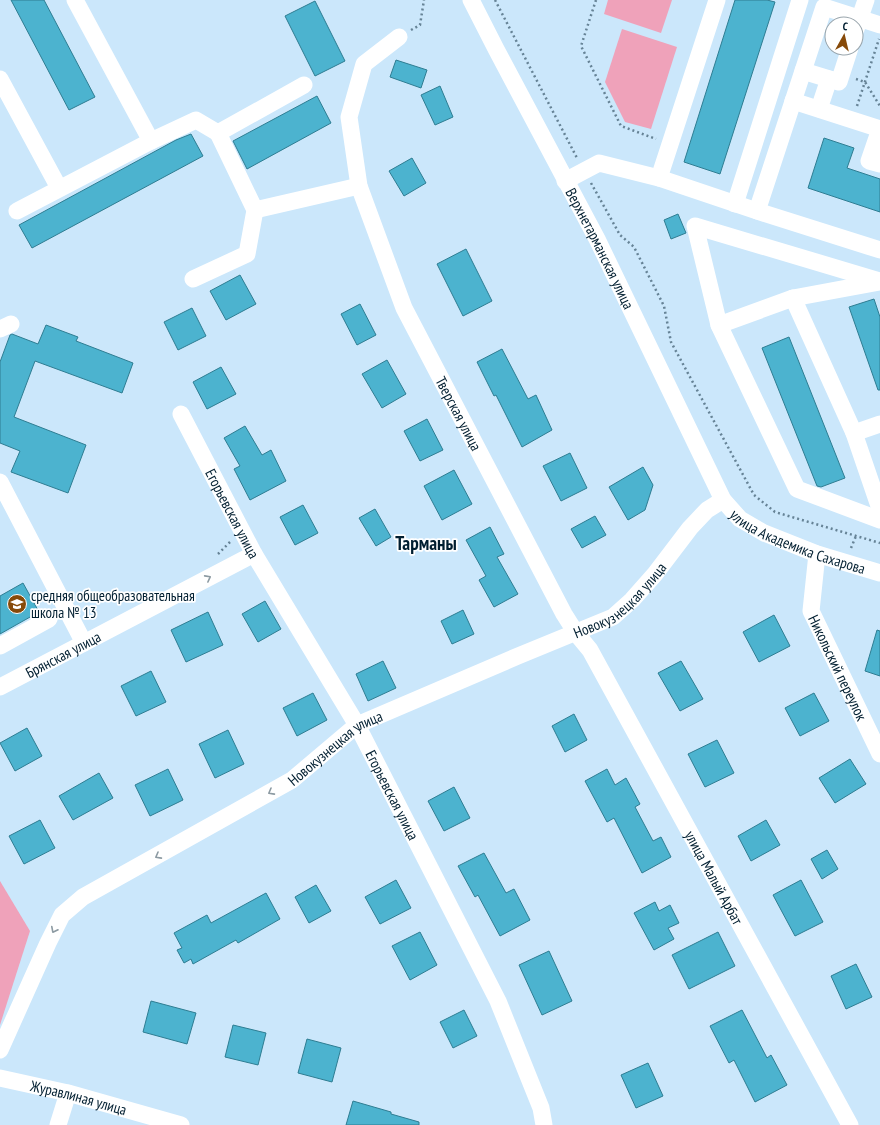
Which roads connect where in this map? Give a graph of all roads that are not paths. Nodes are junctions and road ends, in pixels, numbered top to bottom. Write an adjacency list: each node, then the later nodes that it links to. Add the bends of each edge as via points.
1 (75, 0): 20 (street)
2 (471, 0): 23 (street, Верхнетарманская улица)
3 (717, 0): 22 (street)
4 (800, 0): 26 (street)
5 (866, 0): 8 (street)
6 (825, 4): 7 (street); 13 (street)
7 (845, 16)
8 (861, 16)
9 (864, 24): 10 (street)
10 (880, 25)
11 (399, 37): 24 (street, Тверская улица, via 364,64 349,117)
12 (847, 56): 15 (street, via 839,82)
13 (803, 71): 15 (street); 17 (street)
14 (0, 79): 25 (street)
15 (829, 79): 18 (street)
16 (304, 85): 19 (street)
17 (793, 101): 18 (street); 29 (street)
18 (819, 109): 21 (street, via 880,129 869,161)
19 (218, 132): 20 (street, via 196,120); 27 (street)
20 (151, 141): 25 (street)
21 (880, 164)
22 (659, 178): 23 (street, via 599,163); 26 (street)
23 (565, 181): 39 (street, Верхнетарманская улица, via 597,239)
24 (359, 186): 27 (street); 46 (street, Тверская улица, via 404,308 564,614)
25 (59, 188): 28 (street)
26 (735, 204): 29 (street)
27 (255, 210): 31 (street, via 248,254)
28 (17, 211)
29 (757, 211): 30 (street)
30 (880, 250)
31 (193, 279)
32 (880, 281): 33 (street); 34 (street, via 695,226)
33 (793, 298): 34 (street); 37 (street)
34 (719, 325): 41 (street, via 797,489)
35 (181, 414): 42 (street, Егорьевская улица)
36 (880, 424): 37 (street)
37 (854, 433): 40 (street)
38 (0, 482): 47 (street)
39 (722, 500): 43 (street, улица Академика Сахарова, via 740,518 764,533); 46 (street, Новокузнецкая улица, via 706,510 632,600 612,617)
40 (880, 509)
41 (880, 520)
42 (254, 554): 47 (street, Брянская улица, one-way to 42); 50 (street, Егорьевская улица)
43 (817, 554): 44 (street, улица Академика Сахарова); 51 (street, Никольский переулок, via 811,611)
44 (880, 573)
45 (49, 619): 48 (street)
46 (576, 632): 50 (street, Новокузнецкая улица); 58 (street, улица Малый Арбат, via 590,650)
47 (84, 643): 49 (street, Брянская улица)
48 (0, 646)
49 (0, 687)
50 (357, 725): 52 (street, Новокузнецкая улица, one-way to 52, via 292,780 83,897 62,915); 57 (street, Егорьевская улица, via 498,1001 541,1108)
51 (880, 754)
52 (0, 1050)
53 (0, 1078): 54 (street, Журавлиная улица)
54 (68, 1094): 55 (street); 56 (street, Журавлиная улица)
55 (58, 1125)
56 (181, 1125)
57 (544, 1125)
58 (850, 1125)

